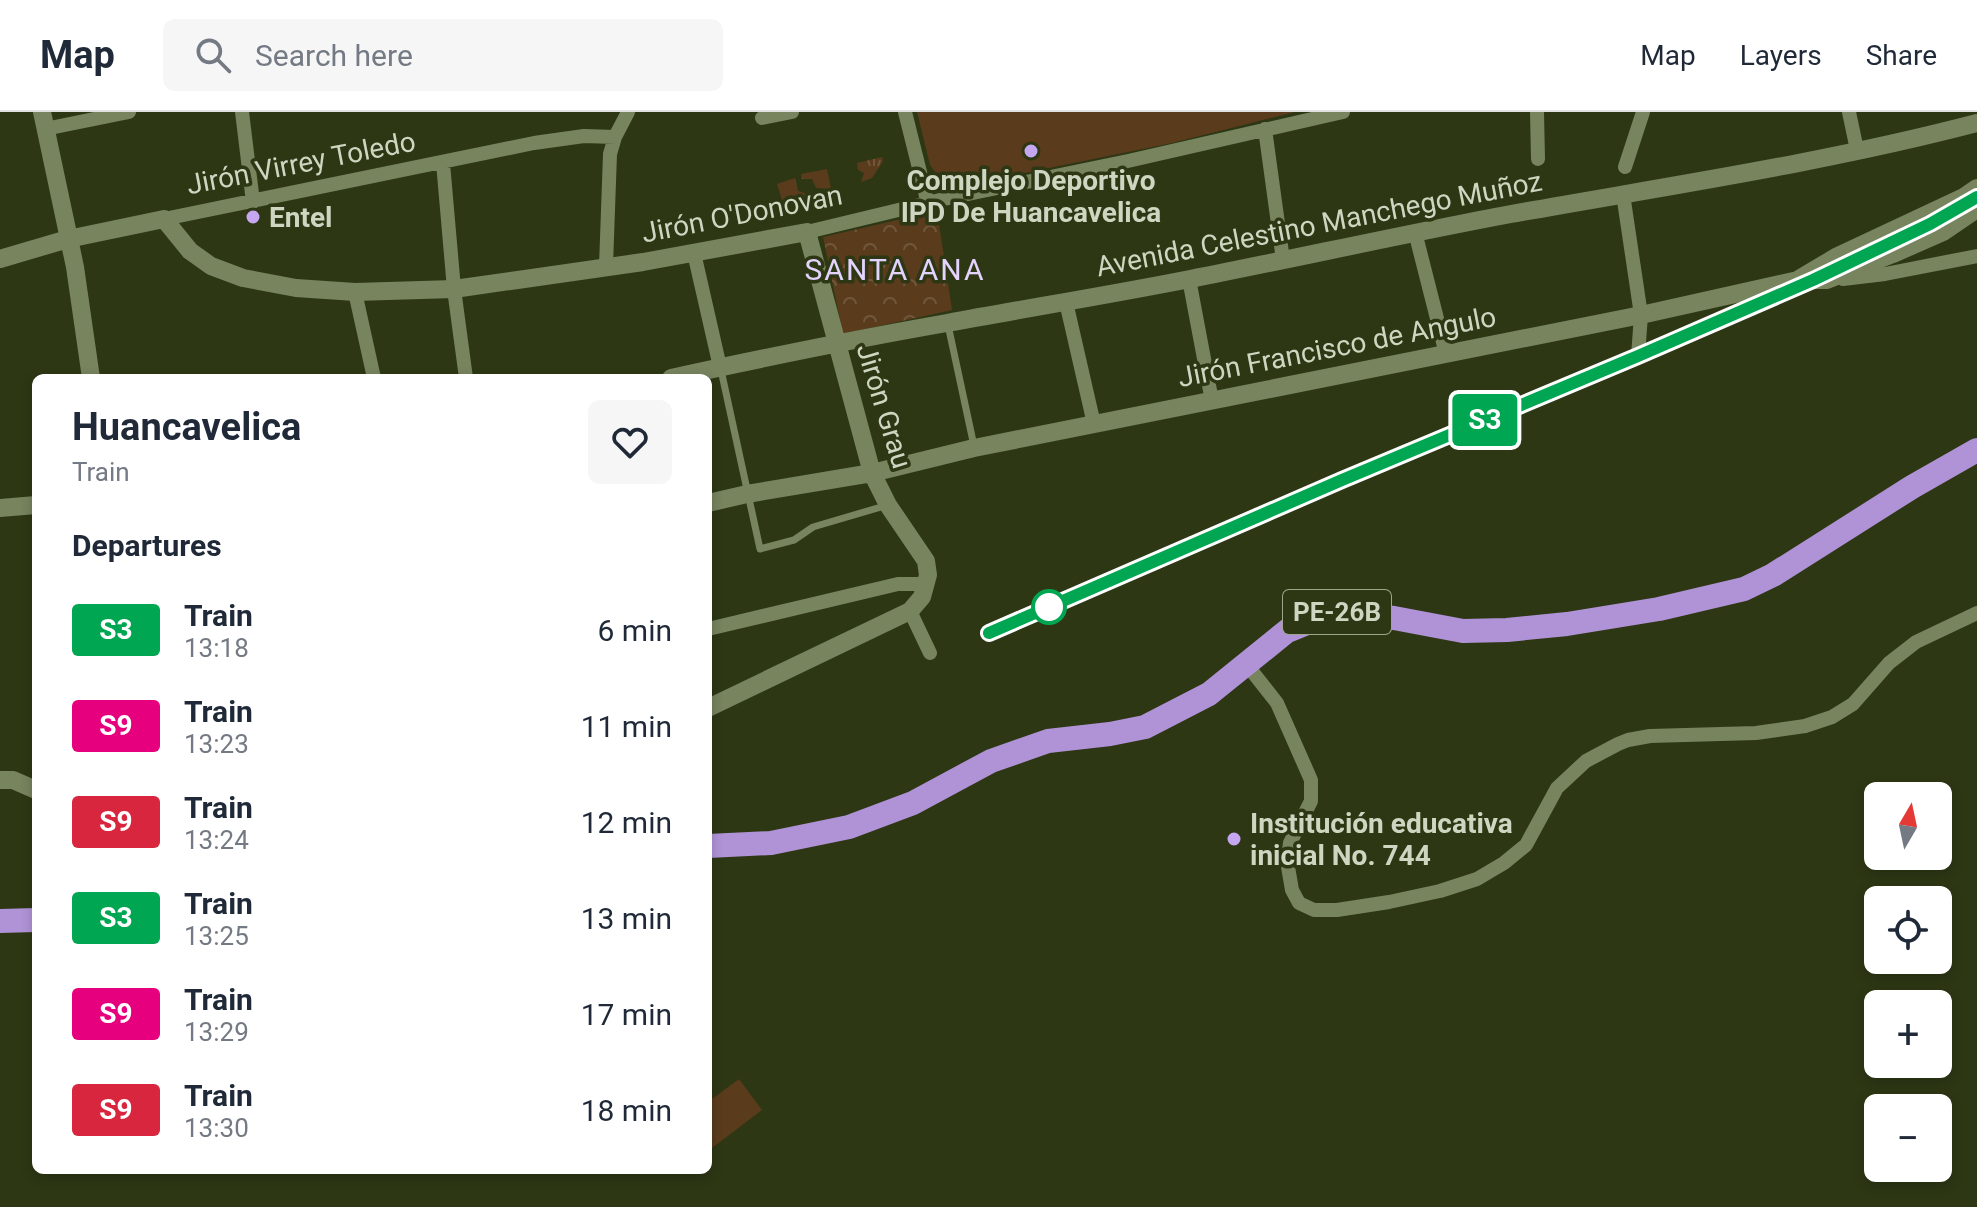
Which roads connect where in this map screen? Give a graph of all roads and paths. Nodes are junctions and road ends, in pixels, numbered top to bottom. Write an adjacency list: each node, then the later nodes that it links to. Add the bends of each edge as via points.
1 (129, 112): 11 (street)
2 (242, 112): 21 (street)
3 (628, 112): 14 (street)
4 (792, 112): 10 (street)
5 (905, 112): 22 (street)
6 (1343, 112): 13 (street, Jirón O'Donovan)
7 (1537, 112): 16 (street)
8 (1643, 112): 18 (street)
9 (1849, 112): 15 (street)
10 (762, 118)
11 (44, 120): 27 (main road)
12 (1977, 123): 15 (main road, Avenida Celestino Manchego Muñoz)
13 (1265, 129): 22 (street, Jirón O'Donovan); 31 (street)
14 (615, 137): 17 (street, Jirón Virrey Toledo, via 534,143); 32 (street)
15 (1857, 150): 20 (main road, Avenida Celestino Manchego Muñoz)
16 (1538, 159)
17 (443, 163): 21 (street, Jirón Virrey Toledo); 36 (street)
18 (1625, 167)
19 (1977, 188): 34 (main road)
20 (1623, 194): 26 (main road, Avenida Celestino Manchego Muñoz); 39 (street)
21 (253, 202): 24 (street, Jirón Virrey Toledo)
22 (928, 204): 25 (street, Jirón O'Donovan)
23 (1977, 209): 35 (main road, via 1943,232)
24 (164, 219): 27 (main road, Jirón Virrey Toledo); 37 (main road, Jirón O'Donovan, via 190,251 211,266 296,288)
25 (807, 232): 28 (main road, Jirón O'Donovan); 41 (main road, Jirón Grau)
26 (1415, 232): 31 (main road, Avenida Celestino Manchego Muñoz); 42 (street)
27 (68, 239): 30 (main road, Jirón Virrey Toledo); 45 (main road)
28 (694, 253): 32 (main road, Jirón O'Donovan); 44 (street)
29 (1977, 256): 35 (street, Jirón Francisco de Angulo)
30 (0, 259)
31 (1283, 260): 33 (main road, Avenida Celestino Manchego Muñoz)
32 (606, 266): 36 (main road, Jirón O'Donovan)
33 (1189, 279): 38 (main road, Avenida Celestino Manchego Muñoz); 49 (street)
34 (1798, 280): 35 (main road, Jirón Francisco de Angulo); 39 (main road, Jirón Francisco de Angulo)
35 (1827, 280)
36 (454, 289): 37 (main road, Jirón O'Donovan); 47 (street)
37 (355, 292): 46 (street)
38 (1066, 302): 40 (main road, Avenida Celestino Manchego Muñoz); 50 (street)
39 (1641, 315): 42 (main road, Jirón Francisco de Angulo); 43 (street)
40 (948, 323): 41 (main road, Avenida Celestino Manchego Muñoz); 51 (lane)
41 (836, 344): 44 (main road, Avenida Celestino Manchego Muñoz); 53 (main road, Jirón Grau)
42 (1446, 354): 49 (main road, Jirón Francisco de Angulo)
43 (1638, 356)
44 (720, 367): 48 (main road, Avenida Celestino Manchego Muñoz); 54 (lane)
45 (90, 374)
46 (373, 374)
47 (465, 374)
48 (689, 374)
49 (1212, 401): 50 (main road, Jirón Francisco de Angulo)
50 (1094, 424): 51 (main road, Jirón Francisco de Angulo)
51 (974, 448): 53 (main road, Jirón Francisco de Angulo)
52 (1977, 450): 64 (highway, PE-26B, via 1744,589 1659,609 1507,630 1463,631 1334,612 1287,631)
53 (872, 473): 54 (main road, Jirón Francisco de Angulo); 57 (main road, Jirón Grau)
54 (747, 494): 55 (main road, Jirón Francisco de Angulo); 57 (lane, via 760,549)
55 (712, 502)
56 (32, 505): 58 (main road)
57 (888, 505): 59 (main road, Jirón Grau, via 926,561)
58 (0, 508)
59 (925, 584): 60 (main road); 62 (street, via 898,584)
60 (910, 611): 63 (street); 65 (main road)
61 (1977, 613): 64 (street, via 1916,642 1853,704 1832,717 1756,733 1628,740 1586,761 1557,788 1526,845 1477,879 1337,910 1314,910 1299,903 1292,890 1290,843 1311,801 1311,780 1277,703)
62 (712, 628)
63 (930, 653)
64 (1247, 665): 69 (highway, PE-26B, via 1209,694 1145,727 1048,741 991,761 913,803 849,827 771,843)
65 (712, 706)
66 (32, 777): 67 (main road)
67 (6, 780): 68 (main road)
68 (32, 789)
69 (712, 846)
70 (32, 920): 71 (highway)
71 (0, 921)

